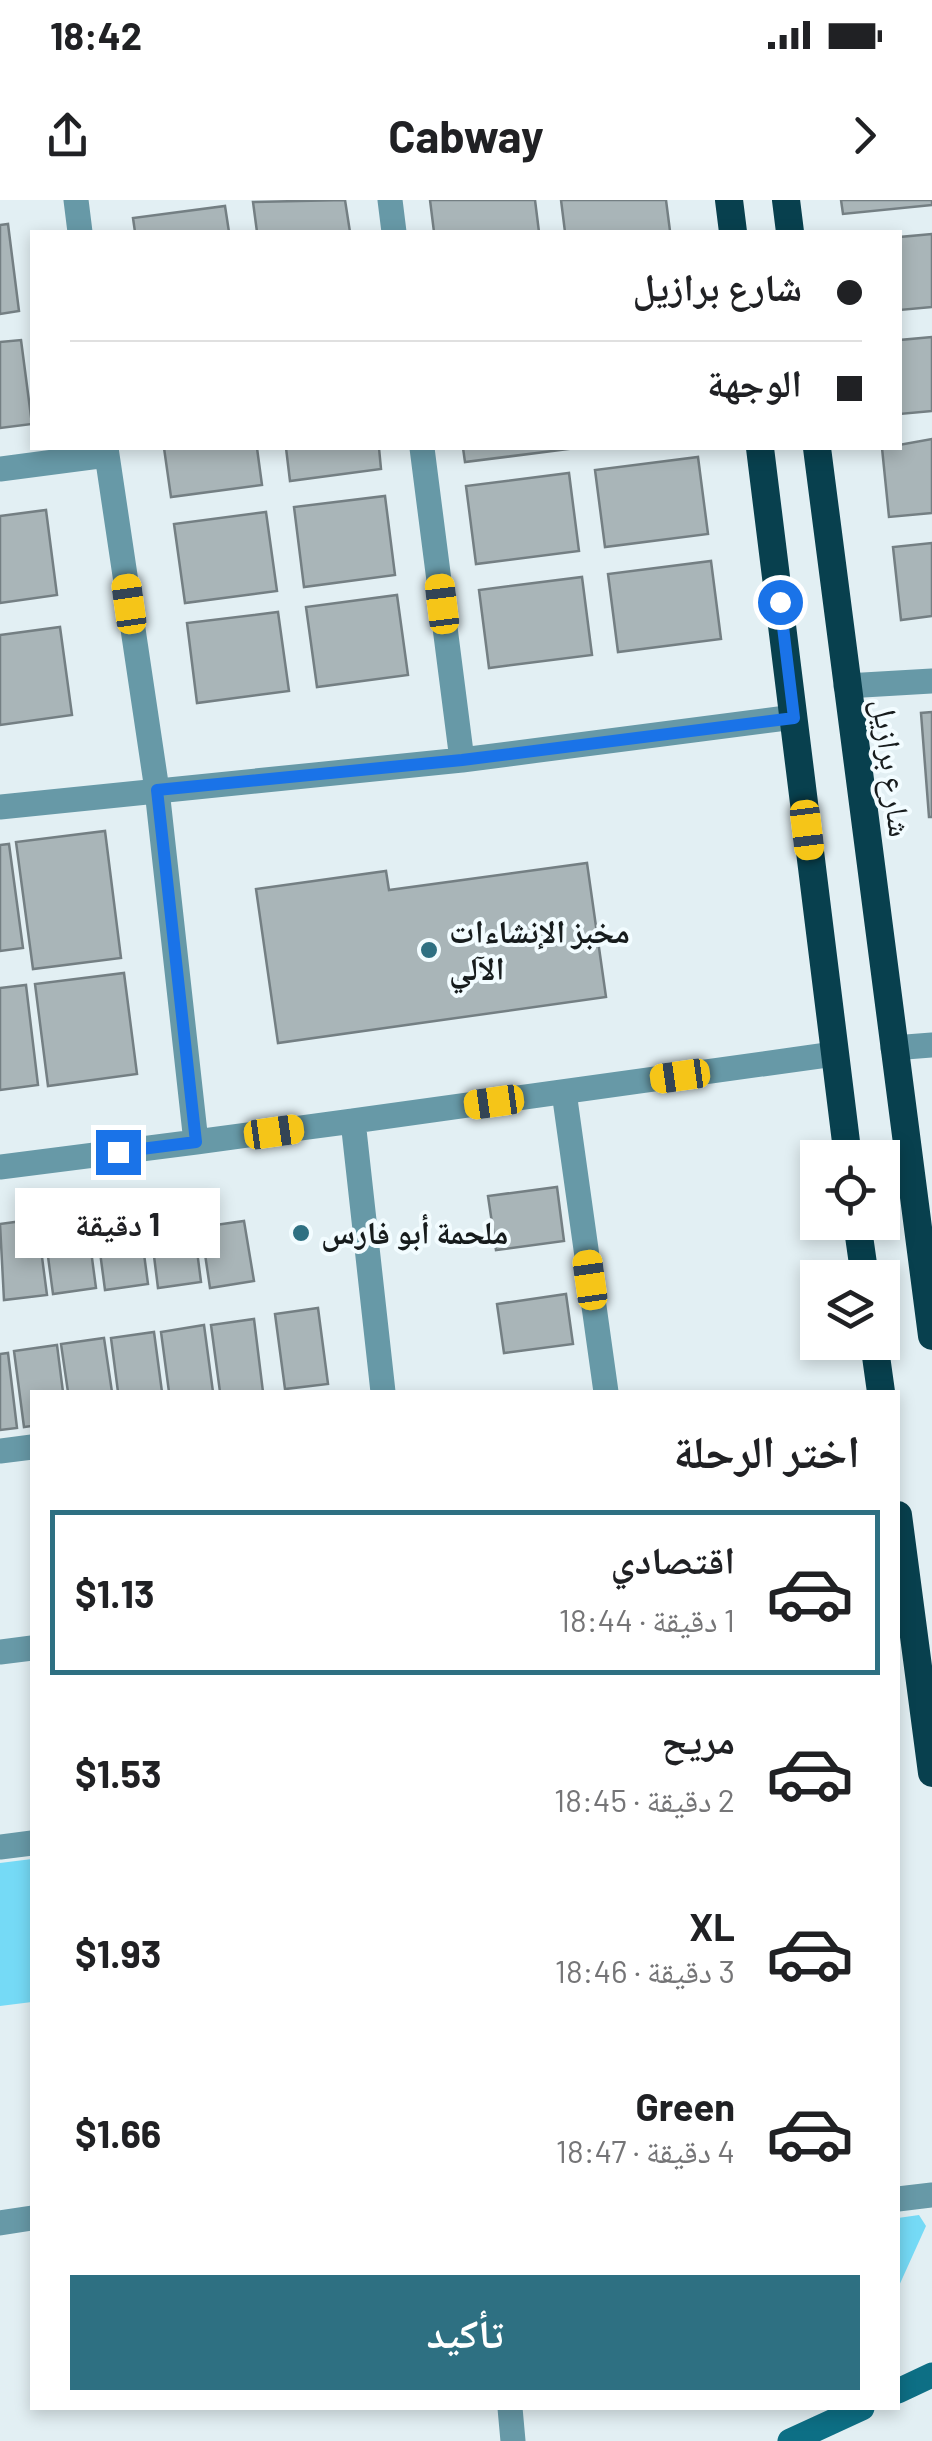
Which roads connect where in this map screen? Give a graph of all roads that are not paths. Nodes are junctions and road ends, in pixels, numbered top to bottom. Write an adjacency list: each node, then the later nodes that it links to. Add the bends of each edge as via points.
1 (76, 200): 5 (street)
2 (390, 200): 6 (street)
3 (730, 200): 7 (highway)
4 (786, 200): 8 (highway)
5 (80, 230)
6 (394, 230)
7 (734, 230)
8 (790, 230)
9 (422, 450): 17 (street)
10 (760, 450): 16 (highway)
11 (816, 450): 15 (highway, شارع برازيل)
12 (106, 451): 13 (street); 18 (street)
13 (0, 468)
14 (932, 681): 15 (street)
15 (846, 686): 21 (highway, شارع برازيل)
16 (794, 718): 17 (street); 22 (highway)
17 (462, 760): 18 (street)
18 (157, 790): 19 (street); 26 (street)
19 (0, 807)
20 (932, 1045): 21 (street)
21 (894, 1048): 28 (highway, شارع برازيل)
22 (834, 1054): 23 (street); 25 (highway)
23 (564, 1092): 24 (street); 31 (street)
24 (353, 1121): 26 (street); 30 (street)
25 (846, 1140)
26 (196, 1142): 27 (street)
27 (0, 1167)
28 (932, 1336)
29 (876, 1360): 32 (highway)
30 (383, 1390)
31 (606, 1390)
32 (880, 1390)
33 (30, 1448): 34 (street)
34 (0, 1452)
35 (900, 1546): 38 (highway)
36 (30, 1648): 37 (street)
37 (0, 1652)
38 (909, 1684): 39 (highway)
39 (932, 1773)
40 (30, 1843): 41 (street)
41 (0, 1847)
42 (932, 2195): 43 (street)
43 (900, 2199)
44 (30, 2218): 45 (street)
45 (0, 2223)
46 (932, 2375): 47 (main road)
47 (900, 2390)
48 (510, 2410): 50 (street)
49 (858, 2410): 51 (main road)
50 (513, 2441)
51 (790, 2441)

